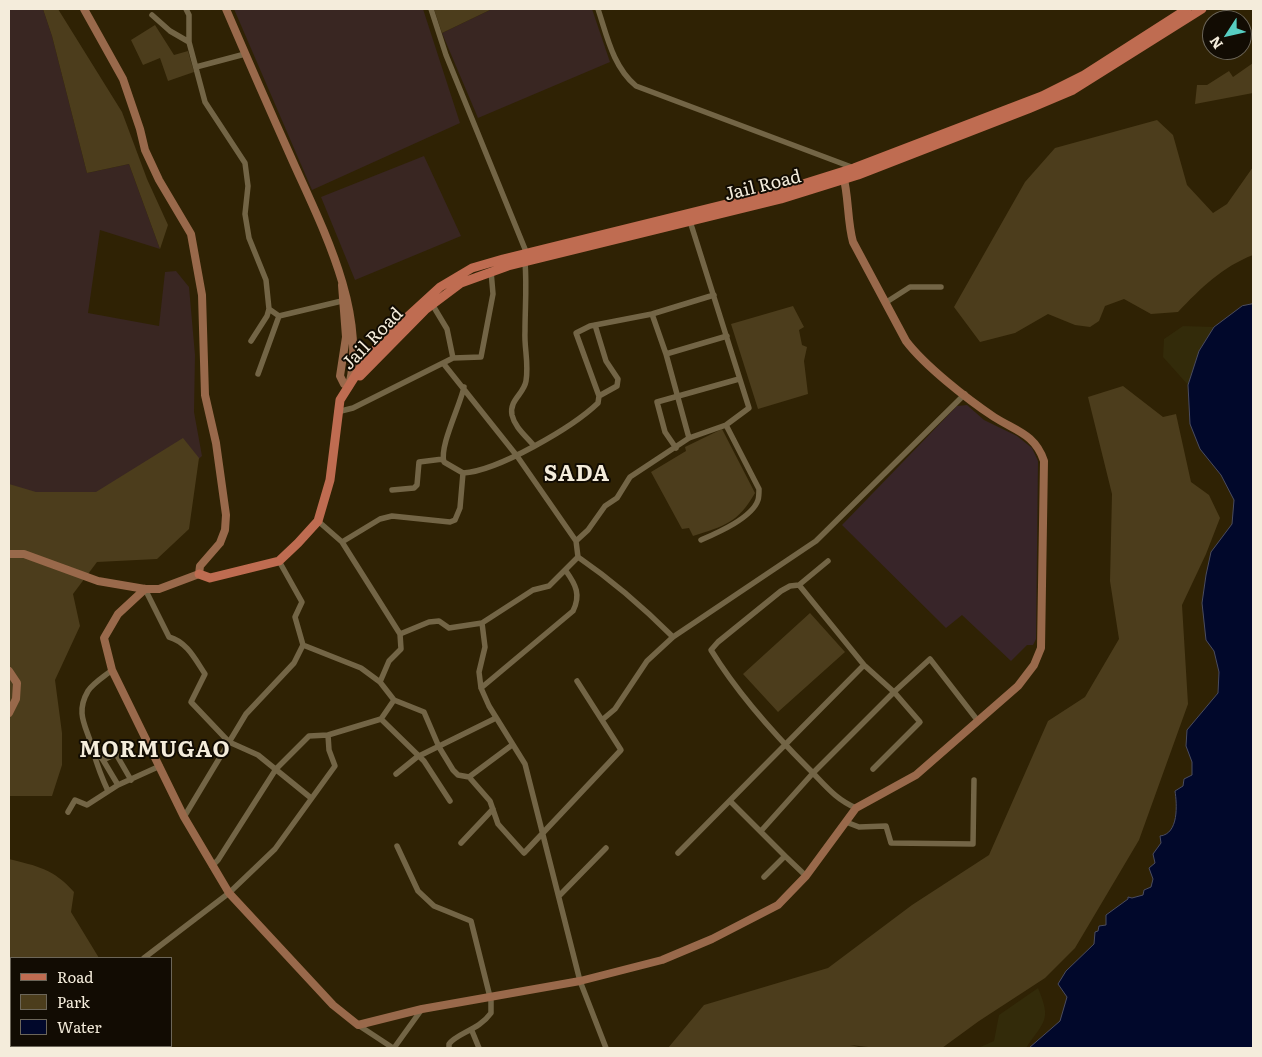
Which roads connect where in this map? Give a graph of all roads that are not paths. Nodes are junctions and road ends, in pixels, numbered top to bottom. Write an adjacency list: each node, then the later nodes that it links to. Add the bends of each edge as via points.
1 (84, 9): 56 (street, via 123,79 145,150 159,180 191,234 202,295 205,395 216,443 226,515 220,543 200,566)
2 (186, 9): 9 (street)
3 (226, 9): 10 (street)
4 (431, 9): 15 (street)
5 (598, 9): 12 (street, via 616,59 625,77 636,86)
6 (1187, 9): 12 (main road, Jail Road, via 1100,65 1057,88)
7 (1202, 9): 12 (main road, Jail Road, via 1073,90)
8 (152, 15): 9 (street, via 170,31)
9 (190, 42): 11 (street)
10 (245, 54): 11 (street); 19 (street, via 329,240)
11 (196, 67): 22 (street, via 205,102 245,163 248,186 245,214 249,238 266,280)
12 (856, 172): 13 (main road, Jail Road)
13 (843, 176): 14 (main road, Jail Road); 20 (street, via 853,242)
14 (688, 218): 15 (main road, Jail Road); 18 (street)
15 (526, 258): 16 (main road, Jail Road); 33 (main road, Jail Road, via 472,268 440,286 393,330 364,362); 41 (street, via 528,289 524,332 528,363 526,383 512,408 516,424)
16 (491, 271): 21 (main road, Jail Road, via 461,283); 29 (street, via 493,294 481,357)
17 (941, 287): 20 (street, via 910,287)
18 (714, 295): 23 (street); 26 (street)
19 (344, 300): 24 (street); 33 (street, via 353,362)
20 (885, 303): 36 (street, via 916,354)
21 (432, 304): 29 (street, via 447,329); 33 (main road, Jail Road)
22 (269, 309): 24 (street); 27 (street, via 268,316)
23 (652, 314): 25 (street); 28 (street)
24 (280, 316): 31 (street)
25 (596, 325): 37 (street, via 606,361 618,379 617,386); 37 (street, via 576,333)
26 (728, 336): 28 (street); 32 (street)
27 (251, 341)
28 (666, 354): 35 (street)
29 (453, 358): 30 (street)
30 (443, 363): 34 (street); 38 (street, via 353,408)
31 (258, 374)
32 (739, 379): 35 (street); 39 (street, via 750,408)
33 (349, 386): 38 (main road)
34 (464, 387): 43 (street); 44 (street, via 458,412 448,431)
35 (677, 394): 40 (street); 42 (street, via 657,402 665,432)
36 (965, 394): 61 (street, via 816,541); 75 (street, via 993,416 1029,437 1040,448 1044,461 1041,648 1018,686)
37 (599, 396): 41 (street, via 598,403 588,414)
38 (337, 412): 47 (main road, via 330,480)
39 (726, 425): 40 (street); 48 (street, via 759,489 759,500 751,511 726,529)
40 (689, 438): 42 (street)
41 (534, 446): 43 (street)
42 (676, 448): 49 (street, via 630,477 617,498 605,506)
43 (517, 456): 45 (street); 49 (street)
44 (443, 459): 45 (street); 46 (street, via 419,462 417,486)
45 (463, 473): 50 (street, via 460,508 455,520 392,516)
46 (392, 490)
47 (318, 520): 50 (street); 53 (main road)
48 (701, 540)
49 (576, 541): 52 (street)
50 (342, 542): 60 (street)
51 (9, 554): 58 (street, via 24,554 98,581)
52 (578, 557): 55 (street); 61 (street, via 614,582)
53 (279, 561): 56 (main road, via 210,578); 62 (street, via 302,602 296,617)
54 (828, 561): 57 (street)
55 (566, 572): 59 (street, via 550,586 533,590); 68 (street, via 576,585 578,601 574,611)
56 (199, 574): 58 (street, via 159,589)
57 (799, 585): 63 (street); 78 (street, via 781,591 711,650 730,681)
58 (145, 589): 64 (street, via 118,614 104,638); 77 (street, via 169,637 186,647 206,674 191,702)
59 (482, 623): 60 (street, via 449,628 439,621 429,622); 68 (street, via 485,647 478,672)
60 (400, 634): 67 (street, via 400,649 389,661)
61 (673, 637): 74 (street, via 647,661 615,709)
62 (304, 645): 67 (street, via 360,668); 77 (street, via 294,664 246,714)
63 (864, 665): 69 (street); 78 (street)
64 (112, 670): 81 (street, via 89,690 83,708 82,722); 84 (street)
65 (9, 671): 71 (street, via 17,683 16,699)
66 (577, 681): 74 (street)
67 (380, 682): 70 (street)
68 (481, 688): 72 (street)
69 (894, 692): 75 (street, via 930,659); 86 (street, via 920,722); 87 (street)
70 (394, 700): 73 (street); 80 (street, via 424,712)
71 (9, 713)
72 (496, 718): 79 (street); 80 (street)
73 (381, 719): 76 (street); 82 (street)
74 (602, 720): 103 (street, via 621,750)
75 (978, 721): 97 (street, via 916,775)
76 (328, 735): 85 (street, via 309,736); 94 (street, via 335,766)
77 (229, 742): 85 (street); 100 (street)
78 (784, 744): 87 (street); 95 (street)
79 (512, 745): 89 (street); 103 (street, via 525,764)
80 (439, 747): 82 (street); 89 (street, via 458,775)
81 (93, 750): 83 (street); 93 (street, via 95,765)
82 (417, 757): 88 (street); 96 (street, via 424,761)
83 (103, 760): 90 (street, via 116,754); 92 (street)
84 (160, 766): 90 (street); 100 (street)
85 (276, 769): 94 (street); 109 (street)
86 (873, 769)
87 (813, 773): 97 (street, via 841,801); 102 (street)
88 (396, 774)
89 (469, 777): 98 (street)
90 (131, 780): 92 (street)
91 (974, 780): 101 (street, via 973,844 891,843 886,826 859,827)
92 (118, 785): 93 (street)
93 (108, 791): 99 (street, via 87,805 75,800)
94 (311, 798): 112 (street, via 275,849)
95 (730, 801): 102 (street); 107 (street)
96 (450, 802)
97 (856, 808): 101 (street)
98 (493, 809): 103 (street, via 498,824 524,853); 104 (street)
99 (68, 812)
100 (184, 816): 109 (street)
101 (846, 822): 110 (street)
102 (761, 831): 108 (street)
103 (542, 832): 113 (street)
104 (461, 843)
105 (397, 846): 116 (street, via 418,891 434,906 472,921)
106 (606, 848): 113 (street)
107 (678, 853)
108 (785, 856): 110 (street); 111 (street)
109 (212, 866): 112 (street)
110 (806, 876): 115 (street, via 778,905 712,939 662,960)
111 (764, 877)
112 (229, 893): 114 (street); 118 (street, via 333,1005)
113 (559, 896): 115 (street)
114 (145, 957)
115 (580, 981): 116 (street); 123 (street)
116 (490, 996): 117 (street); 119 (street, via 491,1013)
117 (422, 1009): 118 (street); 120 (street)
118 (358, 1025): 120 (street)
119 (472, 1031): 121 (street, via 452,1039); 122 (street)
120 (393, 1048)
121 (449, 1048)
122 (479, 1048)
123 (606, 1048)

